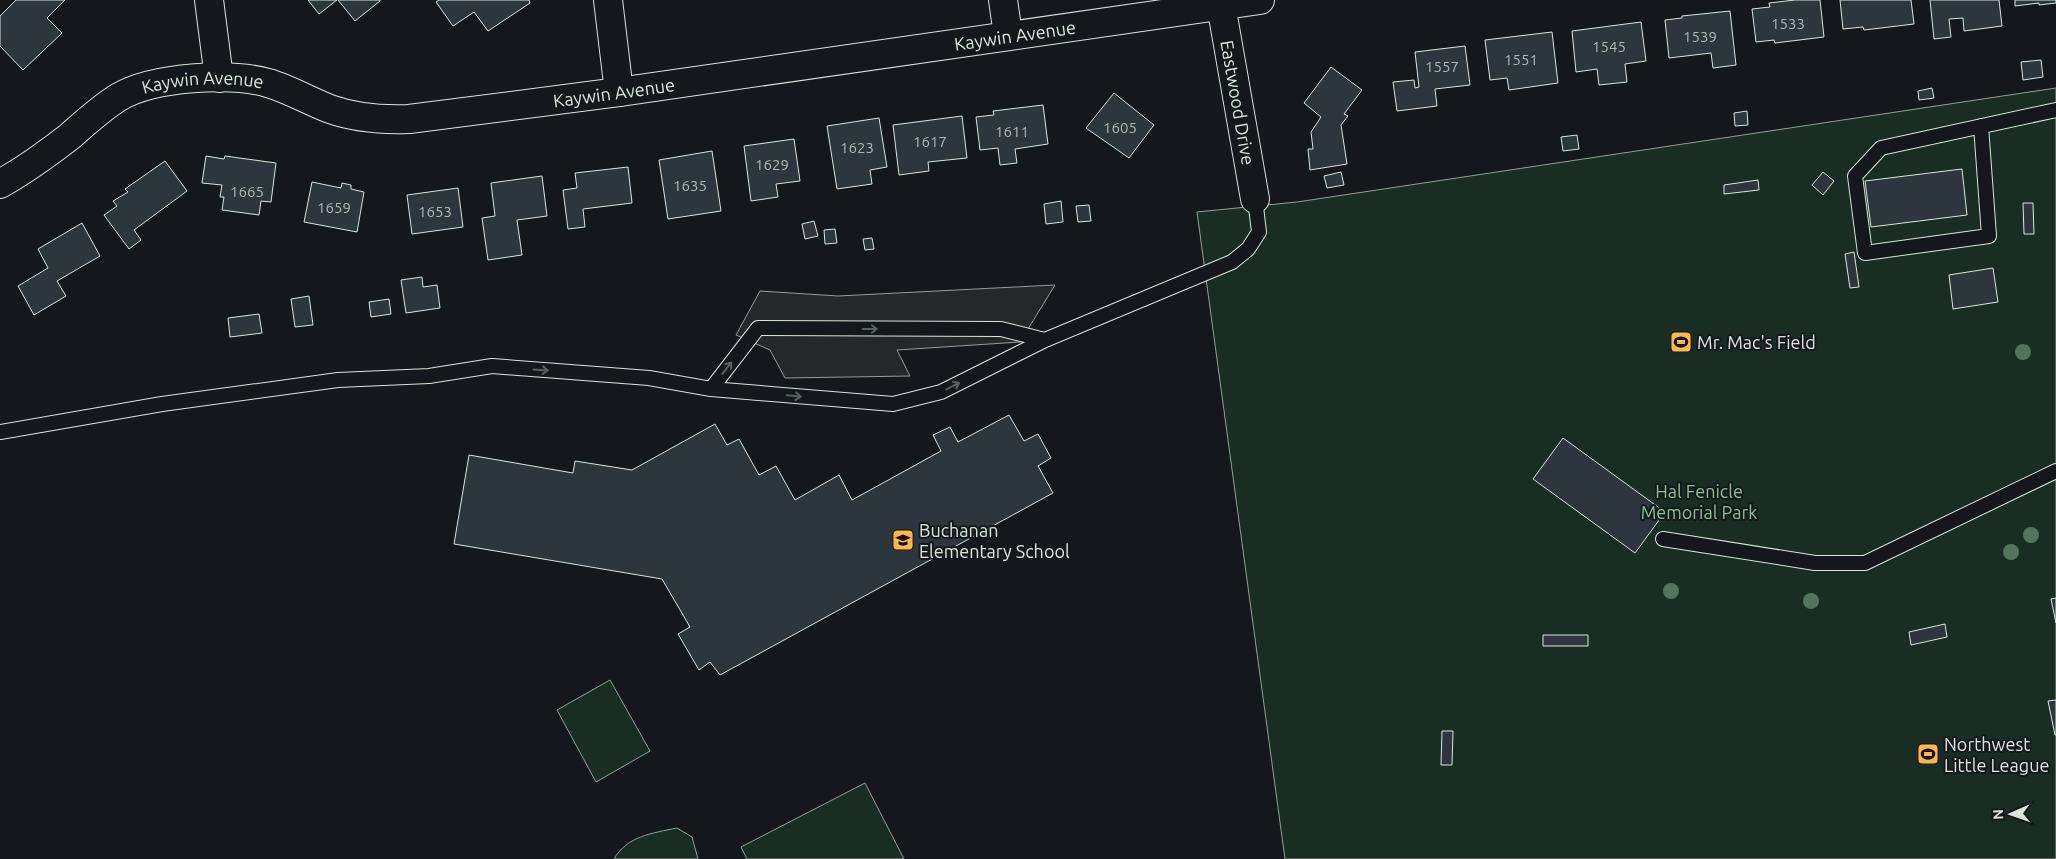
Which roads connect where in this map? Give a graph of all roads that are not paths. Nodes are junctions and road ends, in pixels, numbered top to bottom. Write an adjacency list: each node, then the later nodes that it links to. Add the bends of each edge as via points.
1 (209, 0): 7 (street)
2 (608, 0): 8 (street)
3 (1003, 0): 6 (street)
4 (1260, 0): 5 (street, Kaywin Avenue)
5 (1221, 6): 6 (street, Kaywin Avenue); 12 (street, Eastwood Drive)
6 (1008, 35): 8 (street, Kaywin Avenue)
7 (219, 78): 8 (street, Kaywin Avenue, via 267,82 346,114 388,120); 11 (street, Kaywin Avenue, via 183,79 139,88 120,96 49,153)
8 (620, 92)
9 (2056, 110): 10 (lane)
10 (1981, 126): 10 (lane, via 1881,148 1855,176 1865,253 1989,236)
11 (0, 184)
12 (1255, 199): 13 (lane, via 1259,232 1248,249 1232,262)
13 (1045, 340): 14 (lane, one-way to 13, via 893,404 941,392); 14 (lane, one-way to 13, via 758,328 1001,329)
14 (710, 389): 15 (lane, one-way to 14, via 162,404 328,381 428,376 492,366 649,378)
15 (0, 432)
16 (2056, 471): 17 (lane, via 1864,563 1815,563)
17 (1663, 539)

